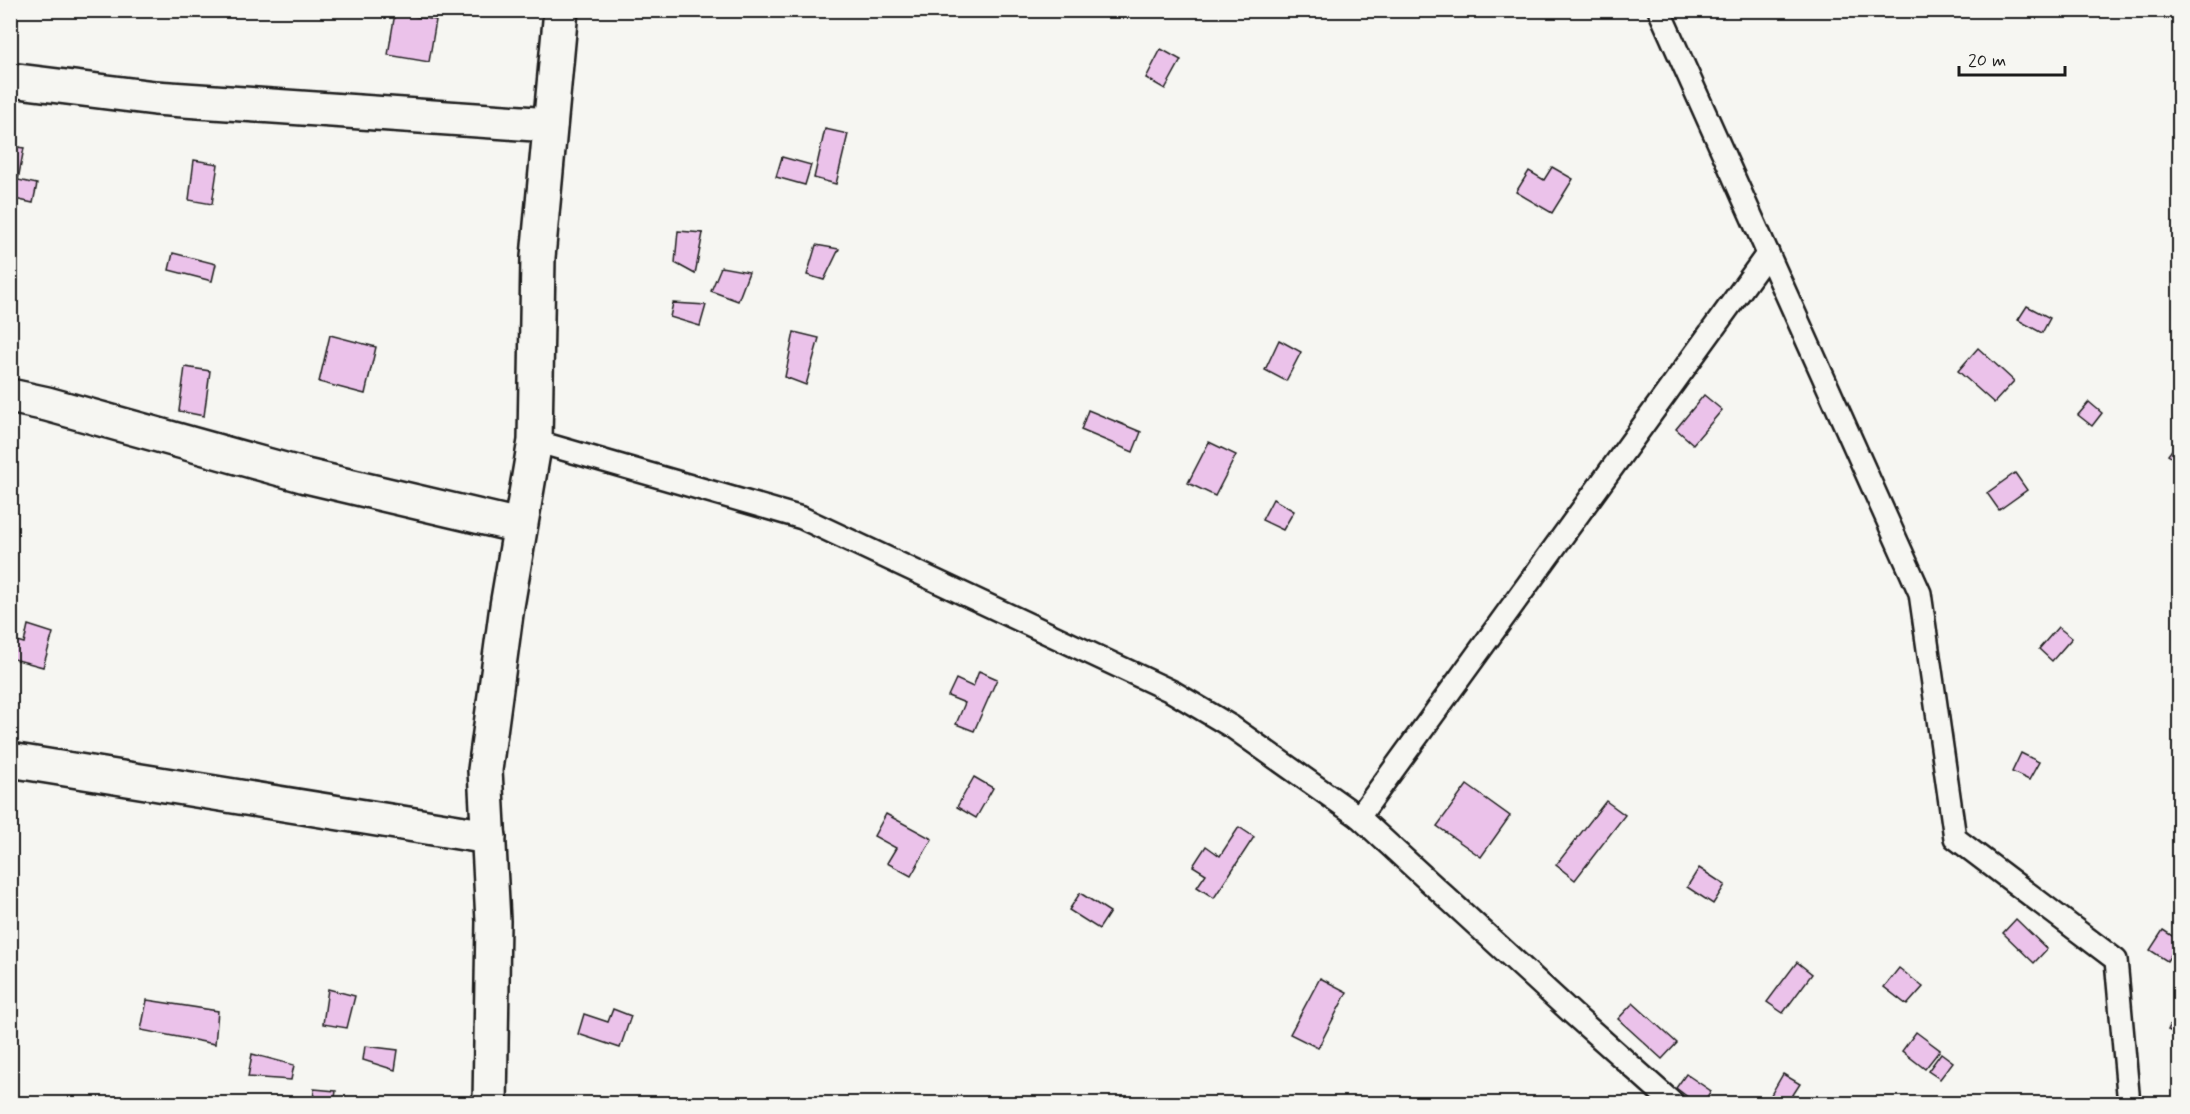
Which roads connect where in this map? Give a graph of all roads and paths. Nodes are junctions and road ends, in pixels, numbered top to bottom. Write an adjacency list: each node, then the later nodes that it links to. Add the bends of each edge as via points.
1 (561, 10): 4 (street)
2 (1659, 10): 5 (lane)
3 (10, 80): 4 (street, via 155,98)
4 (550, 125): 7 (street, via 538,257)
5 (1768, 254): 10 (lane); 14 (lane, via 1920,593 1955,838 2116,960)
6 (10, 396): 8 (street, via 306,476)
7 (535, 441): 8 (street); 10 (lane, via 802,518 1173,692 1232,727)
8 (519, 526): 11 (street, via 485,770)
9 (10, 760): 11 (street)
10 (1359, 817): 13 (lane)
11 (489, 837): 12 (street, via 494,921)
12 (490, 1104)
13 (1674, 1104)
14 (2129, 1104)

